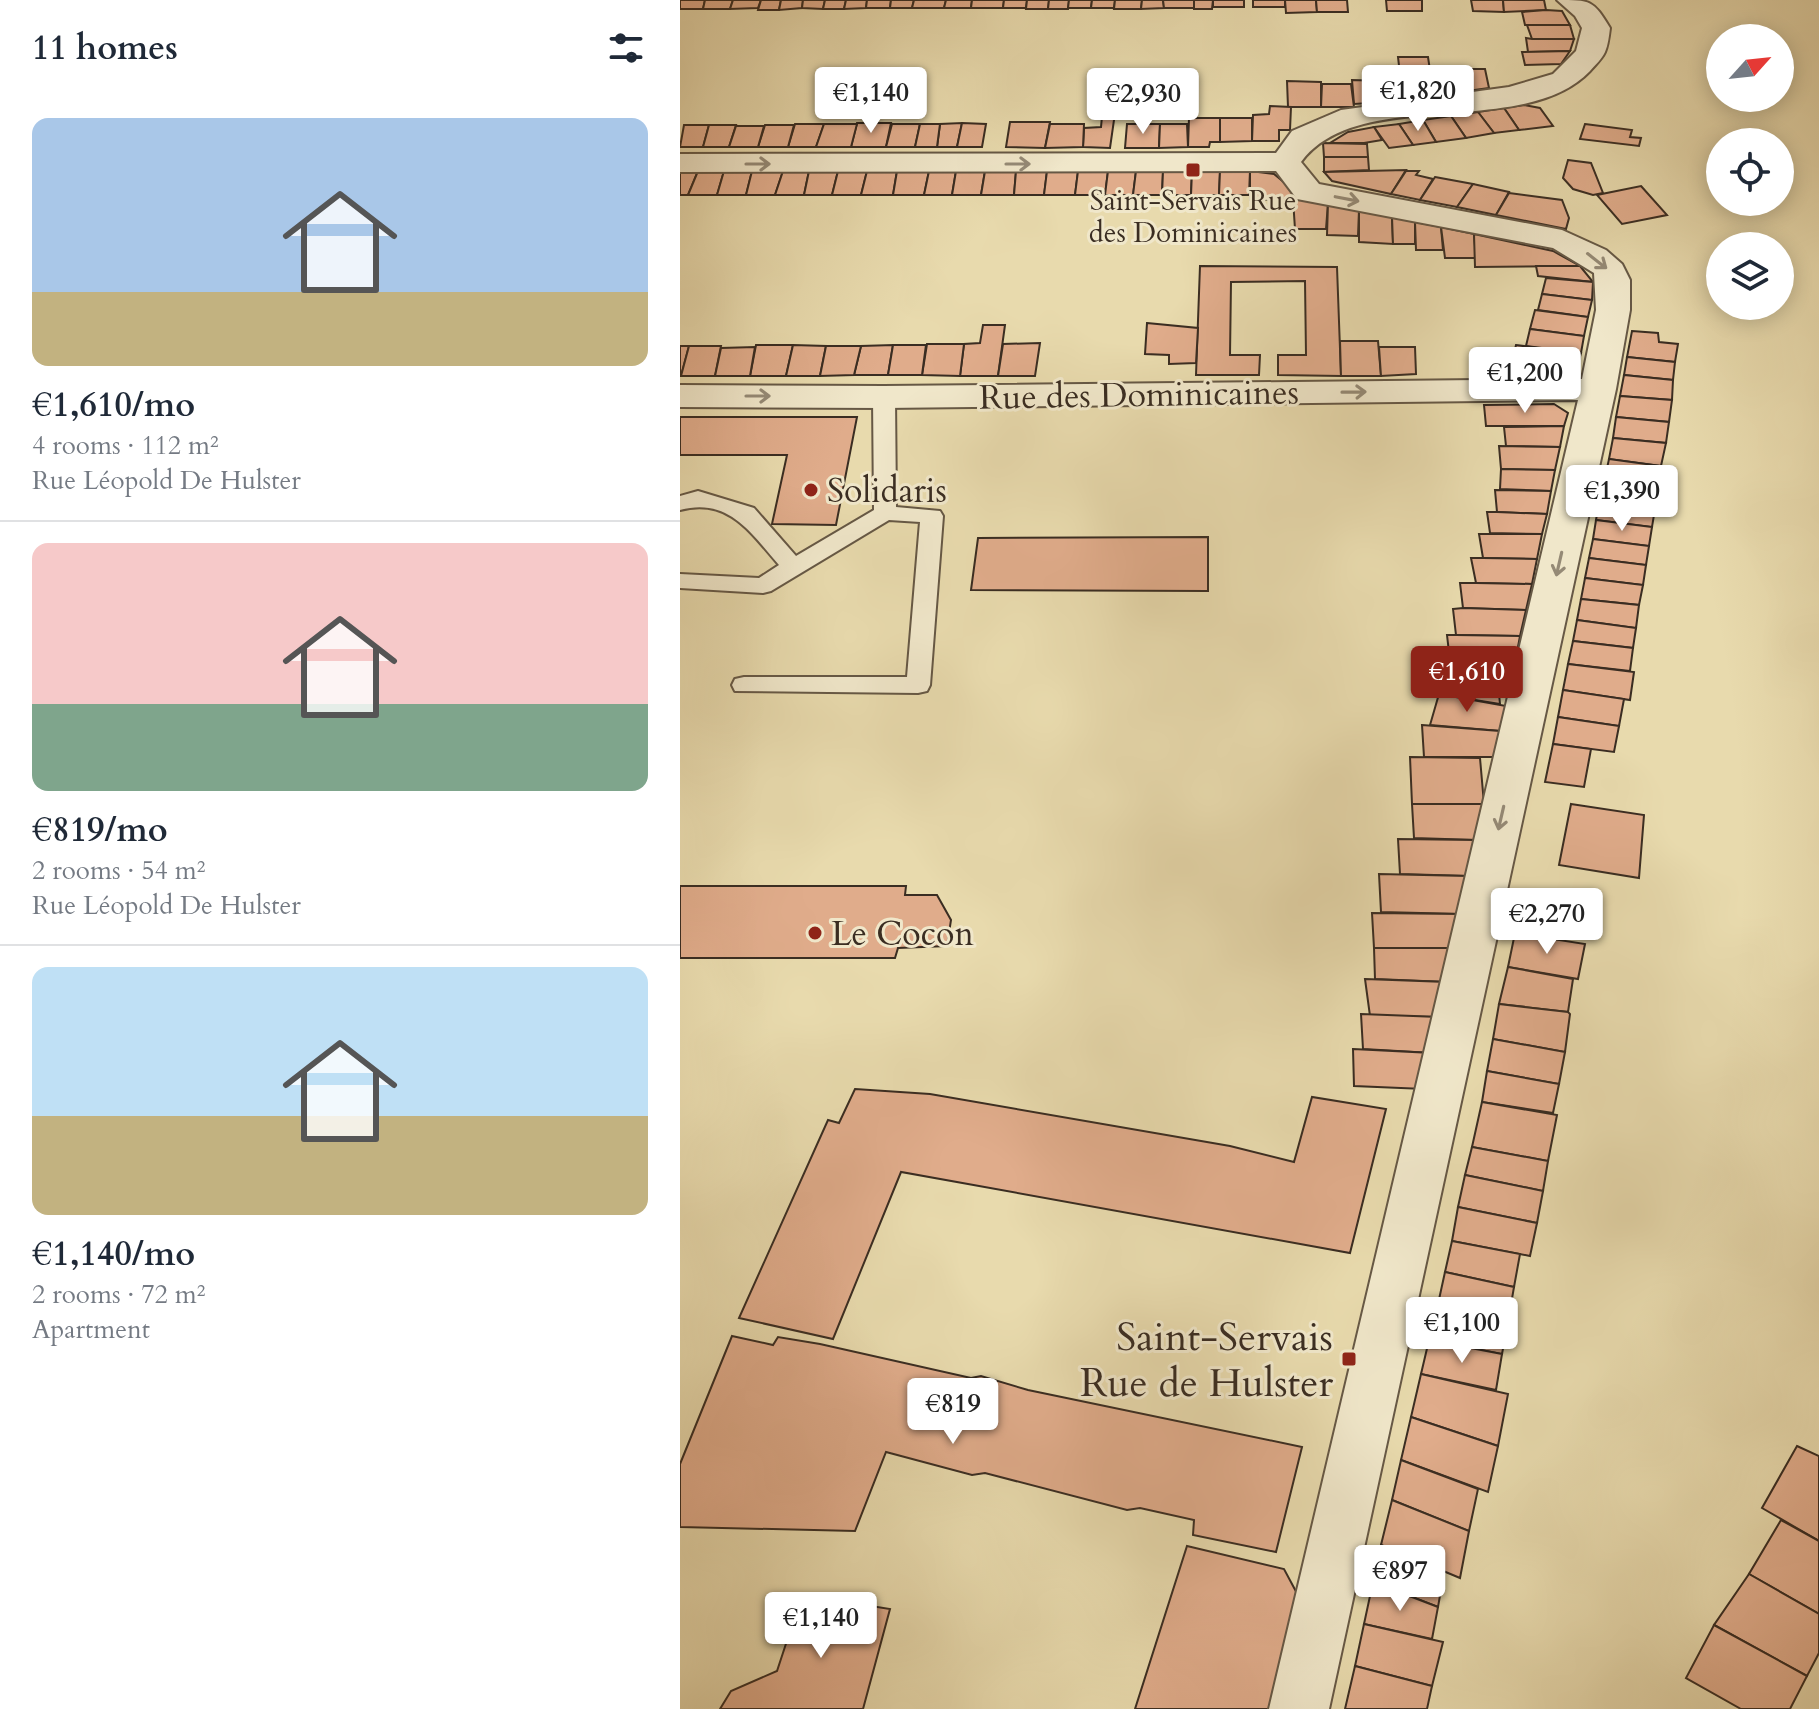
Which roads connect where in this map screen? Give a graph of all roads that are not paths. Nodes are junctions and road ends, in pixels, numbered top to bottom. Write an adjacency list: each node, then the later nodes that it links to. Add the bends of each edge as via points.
1 (1571, 0): 2 (street, via 1596,28 1590,53 1564,80 1512,96 1352,116 1303,138)
2 (1285, 162): 3 (street, one-way to 2); 4 (street, one-way to 4, via 1308,192 1562,240 1593,256 1611,272 1615,289)
3 (680, 163)
4 (1598, 389): 6 (street, Rue des Dominicaines, one-way to 4); 12 (street, one-way to 12)
5 (680, 396): 6 (street, Rue des Dominicaines, one-way to 6)
6 (884, 397): 8 (lane)
7 (680, 503): 9 (lane, via 698,498 746,513)
8 (885, 513): 9 (lane); 11 (lane, via 932,516 918,685)
9 (793, 567): 10 (lane, via 763,586)
10 (680, 581)
11 (744, 685)
12 (1299, 1709)

